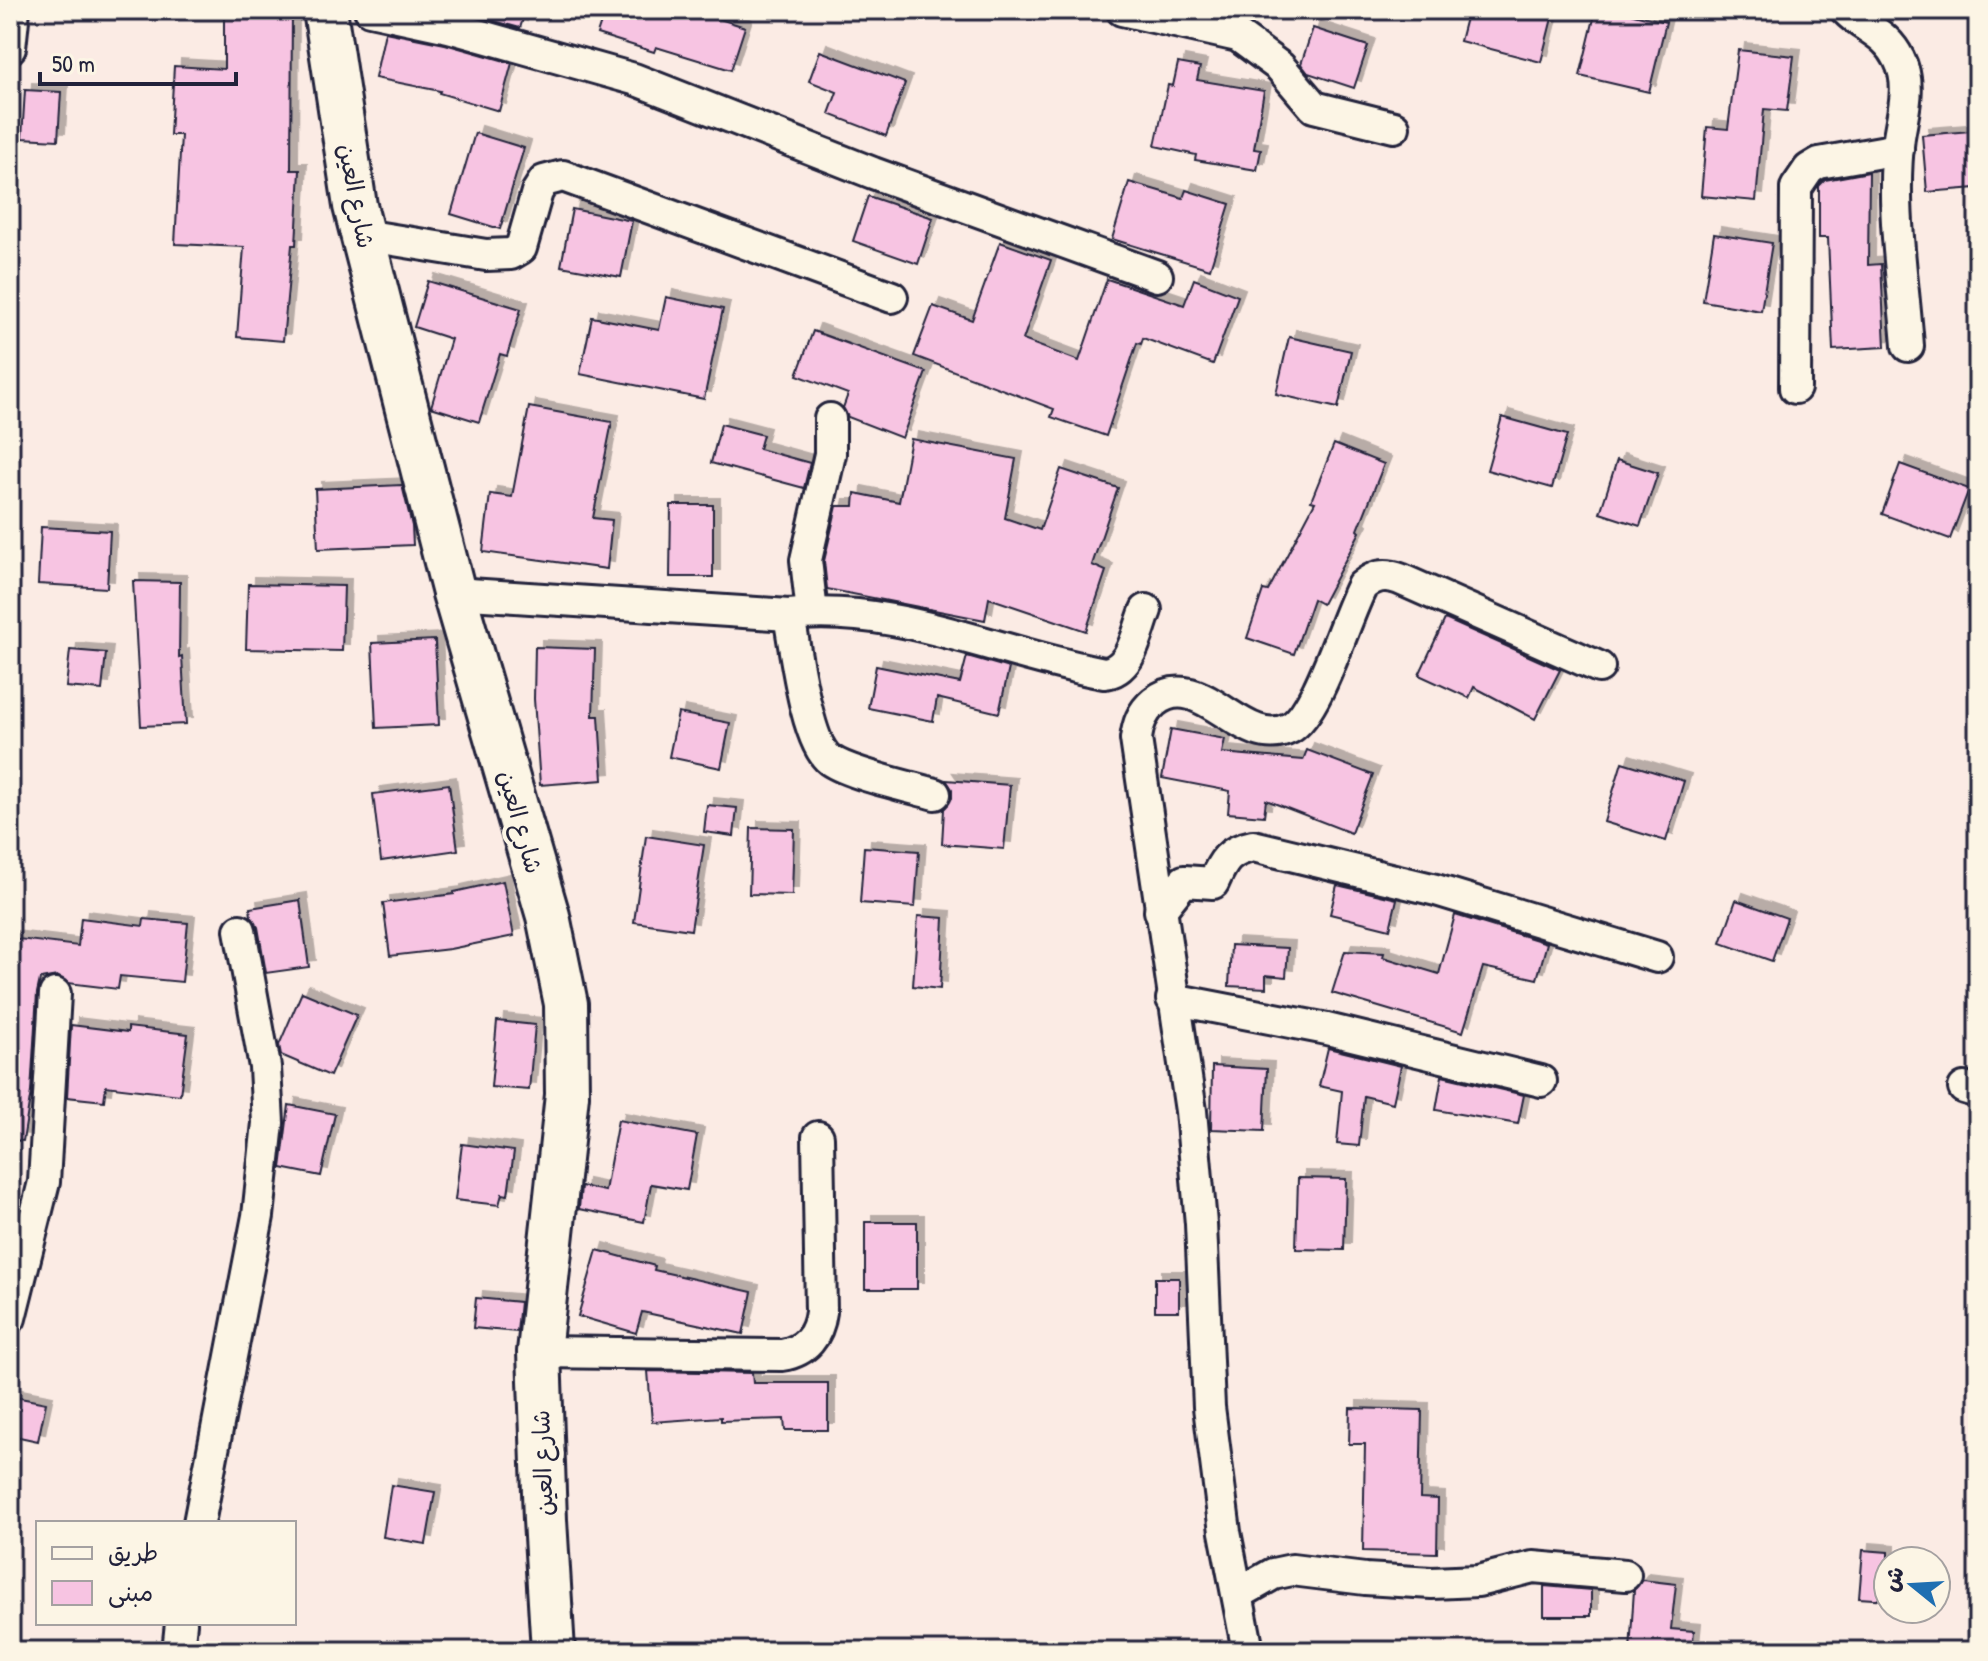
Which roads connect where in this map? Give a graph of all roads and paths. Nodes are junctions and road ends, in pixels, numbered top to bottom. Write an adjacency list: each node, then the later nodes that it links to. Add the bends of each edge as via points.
1 (14, 10): 6 (street)
2 (325, 10): 9 (street, شارع العين)
3 (370, 10): 10 (street, via 634,79)
4 (1122, 10): 7 (street, via 1238,36 1280,67 1314,107)
5 (1846, 10): 8 (street, via 1877,31 1900,60 1906,97)
6 (10, 48)
7 (1394, 127)
8 (1898, 149): 12 (street); 13 (street, via 1819,163 1796,188)
9 (363, 235): 11 (street, via 471,253 511,254 521,248 544,181 563,176); 15 (street, شارع العين)
10 (1157, 276)
11 (892, 297)
12 (1908, 346)
13 (1795, 388)
14 (830, 419): 17 (street, via 830,454 806,560)
15 (454, 593): 17 (street); 28 (street, شارع العين, via 548,916 566,1004 567,1095)
16 (1146, 610): 17 (street, via 1126,662 1104,673 880,617)
17 (800, 614): 19 (street, via 812,733 823,754 844,767)
18 (1599, 667): 20 (street, via 1390,575 1370,579 1357,595 1306,713 1288,729 1254,729 1189,694 1173,693 1146,710 1136,739)
19 (935, 794)
20 (1160, 911): 22 (street, via 1184,881 1213,883 1224,858 1253,846 1436,890); 24 (street)
21 (240, 930): 29 (street, via 265,1067 268,1123 258,1216)
22 (1657, 957)
23 (55, 994): 27 (street, via 44,1182)
24 (1172, 999): 25 (street, via 1327,1029); 31 (street, via 1197,1168 1212,1438)
25 (1541, 1081)
26 (818, 1137): 28 (street, via 821,1312 816,1333 802,1348 782,1355)
27 (10, 1318)
28 (539, 1352): 34 (street, شارع العين)
29 (199, 1521)
30 (1625, 1575): 31 (street, via 1533,1567 1478,1581 1432,1583 1292,1570 1273,1574)
31 (1238, 1594): 35 (street)
32 (181, 1625): 33 (street)
33 (178, 1651)
34 (553, 1651)
35 (1248, 1651)

